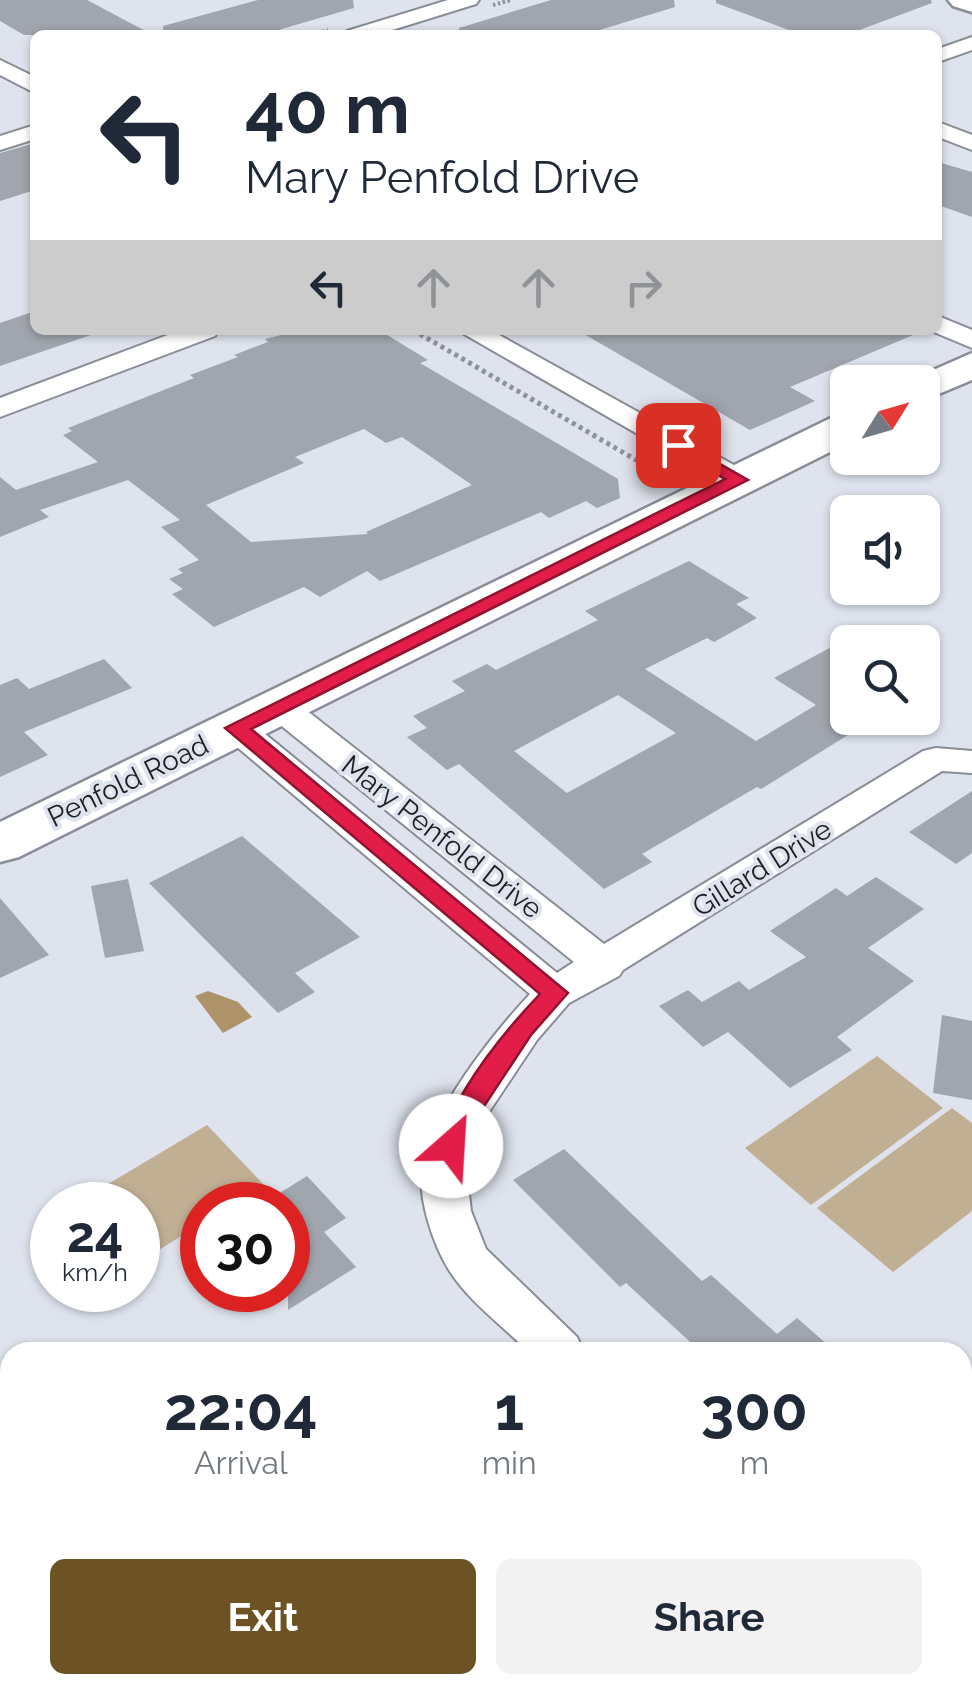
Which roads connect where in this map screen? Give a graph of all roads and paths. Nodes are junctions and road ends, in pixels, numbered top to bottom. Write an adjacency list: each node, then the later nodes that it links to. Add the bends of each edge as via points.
1 (469, 0): 4 (street)
2 (962, 0): 3 (main road)
3 (972, 3)
4 (370, 30)
5 (972, 43): 6 (street)
6 (942, 54)
7 (0, 66): 8 (street)
8 (30, 83)
9 (942, 131): 12 (street)
10 (30, 134): 11 (street)
11 (0, 143)
12 (972, 143)
13 (942, 326): 17 (street)
14 (193, 335): 20 (street)
15 (422, 335): 23 (path)
16 (479, 335): 22 (street)
17 (972, 340)
18 (972, 365): 19 (main road)
19 (940, 380)
20 (0, 408)
21 (830, 435): 22 (main road, Penfold Road)
22 (739, 480): 24 (main road, Penfold Road)
23 (675, 482)
24 (280, 707): 25 (main road, Penfold Road); 28 (street, Mary Penfold Drive)
25 (236, 728): 27 (main road, Penfold Road); 29 (street, Mary Penfold Drive)
26 (972, 762): 28 (street, Gillard Drive, via 936,759)
27 (0, 844)
28 (605, 966): 29 (street, Gillard Drive)
29 (556, 993): 30 (street, via 522,1029 459,1123 444,1168 448,1211 467,1260)
30 (550, 1342)

